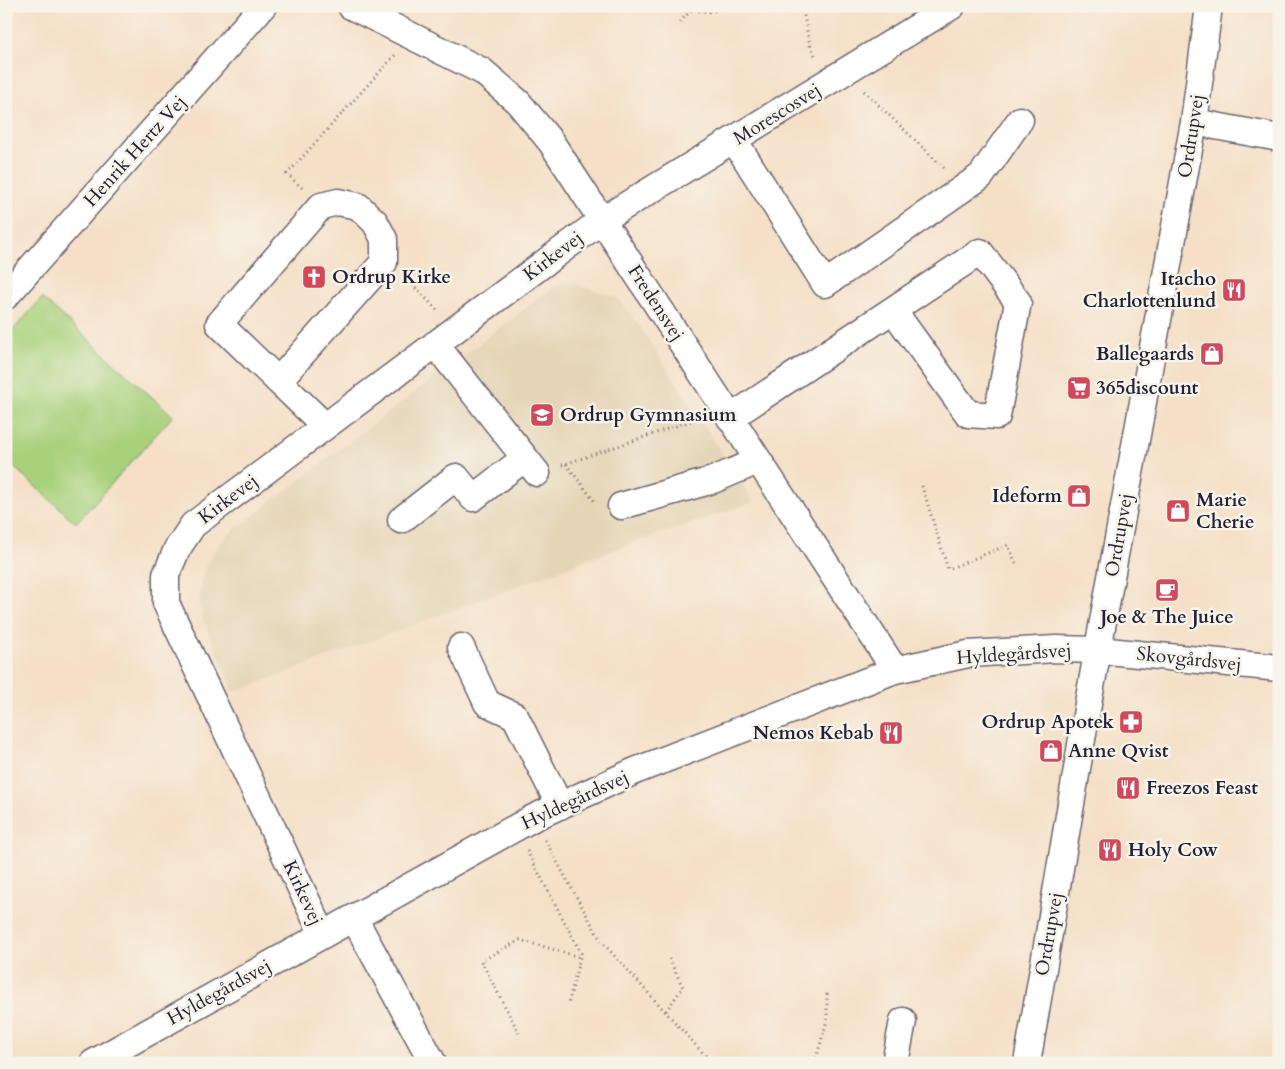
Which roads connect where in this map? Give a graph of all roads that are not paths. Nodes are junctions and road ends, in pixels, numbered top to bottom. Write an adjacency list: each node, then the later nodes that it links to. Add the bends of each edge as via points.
1 (263, 6): 10 (street, Henrik Hertz Vej)
2 (351, 6): 9 (street, Fredensvej, via 482,71 518,102 550,142)
3 (952, 6): 8 (street, Morescosvej)
4 (1210, 6): 6 (street, Ordrupvej)
5 (1020, 120): 8 (street, via 981,176 825,284)
6 (1194, 122): 7 (street); 20 (street, Ordrupvej)
7 (1279, 138)
8 (734, 140): 9 (street, Morescosvej)
9 (602, 220): 12 (street, Kirkevej); 14 (street, Fredensvej)
10 (6, 296)
11 (893, 310): 11 (street, via 980,252 1018,302 997,416 968,414); 14 (street)
12 (445, 337): 15 (street, Kirkevej); 18 (street, via 531,466 473,498 456,477)
13 (278, 381): 13 (street, via 219,324 321,206 338,202 358,206 375,222 384,238 384,262); 15 (street)
14 (725, 411): 16 (street, Fredensvej)
15 (325, 426): 25 (street, Kirkevej, via 193,525 166,575 166,603)
16 (758, 461): 17 (street, via 713,480); 22 (street, Fredensvej)
17 (621, 506)
18 (401, 520)
19 (461, 647): 23 (street, via 487,703 515,716)
20 (1098, 650): 21 (street, Skovgårdsvej); 22 (street, Hyldegårdsvej, via 968,654); 30 (street, Ordrupvej)
21 (1279, 668)
22 (895, 670): 23 (street, Hyldegårdsvej, via 635,771)
23 (560, 806): 24 (street, Hyldegårdsvej)
24 (354, 918): 25 (street, Hyldegårdsvej); 28 (street, Kirkevej)
25 (323, 935): 27 (street, Hyldegårdsvej)
26 (903, 1021): 29 (street)
27 (93, 1063)
28 (433, 1063)
29 (895, 1063)
30 (1027, 1063)

